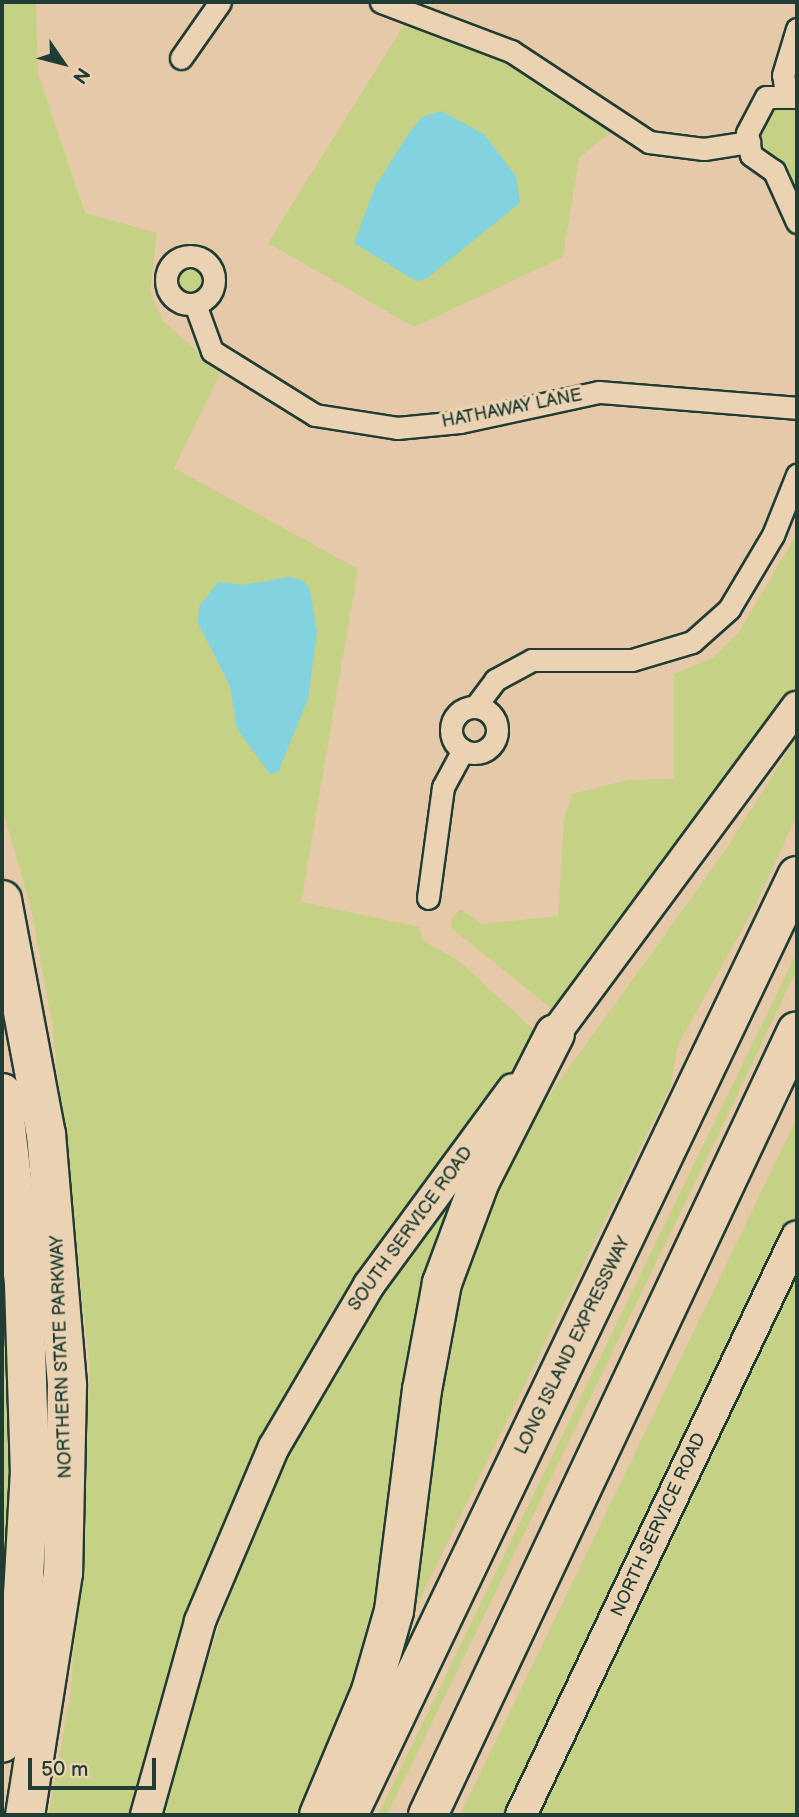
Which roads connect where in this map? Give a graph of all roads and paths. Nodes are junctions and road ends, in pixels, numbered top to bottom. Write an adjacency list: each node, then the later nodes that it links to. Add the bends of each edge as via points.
1 (220, 2): 4 (street)
2 (381, 2): 6 (street, via 511,51 649,142 704,149)
3 (797, 29): 5 (street, via 783,75)
4 (181, 58)
5 (792, 95): 6 (street, via 766,97 754,113)
6 (749, 142): 7 (street, via 751,155 774,171 787,192)
7 (797, 222)
8 (195, 304): 9 (street, HATHAWAY LANE, via 212,351 315,415 397,428 460,422 599,392)
9 (797, 408)
10 (797, 475): 11 (street, via 773,535 729,610 692,642 632,660 533,660 495,680)
11 (475, 707): 13 (street, via 452,723 453,738); 13 (street, via 494,717 496,738 478,753)
12 (797, 707): 18 (main road, SOUTH SERVICE ROAD)
13 (463, 750): 15 (street, via 443,787)
14 (797, 876): 27 (highway, LONG ISLAND EXPRESSWAY)
15 (428, 898)
16 (2, 900): 24 (highway, NORTHERN STATE PARKWAY, via 49,1159 67,1386 62,1586)
17 (797, 1031): 22 (highway)
18 (555, 1034): 25 (main road, SOUTH SERVICE ROAD, via 369,1284 287,1421 200,1621); 26 (highway, via 480,1181 442,1283 394,1611 371,1691)
19 (797, 1089): 22 (highway, via 643,1409)
20 (2, 1093): 23 (highway, NORTHERN STATE PARKWAY, via 24,1284 30,1457 23,1594)
21 (797, 1236): 29 (main road, NORTH SERVICE ROAD)
22 (602, 1450): 28 (highway)
23 (2, 1743)
24 (25, 1815)
25 (146, 1815)
26 (319, 1815)
27 (348, 1815)
28 (428, 1815)
29 (521, 1815)

